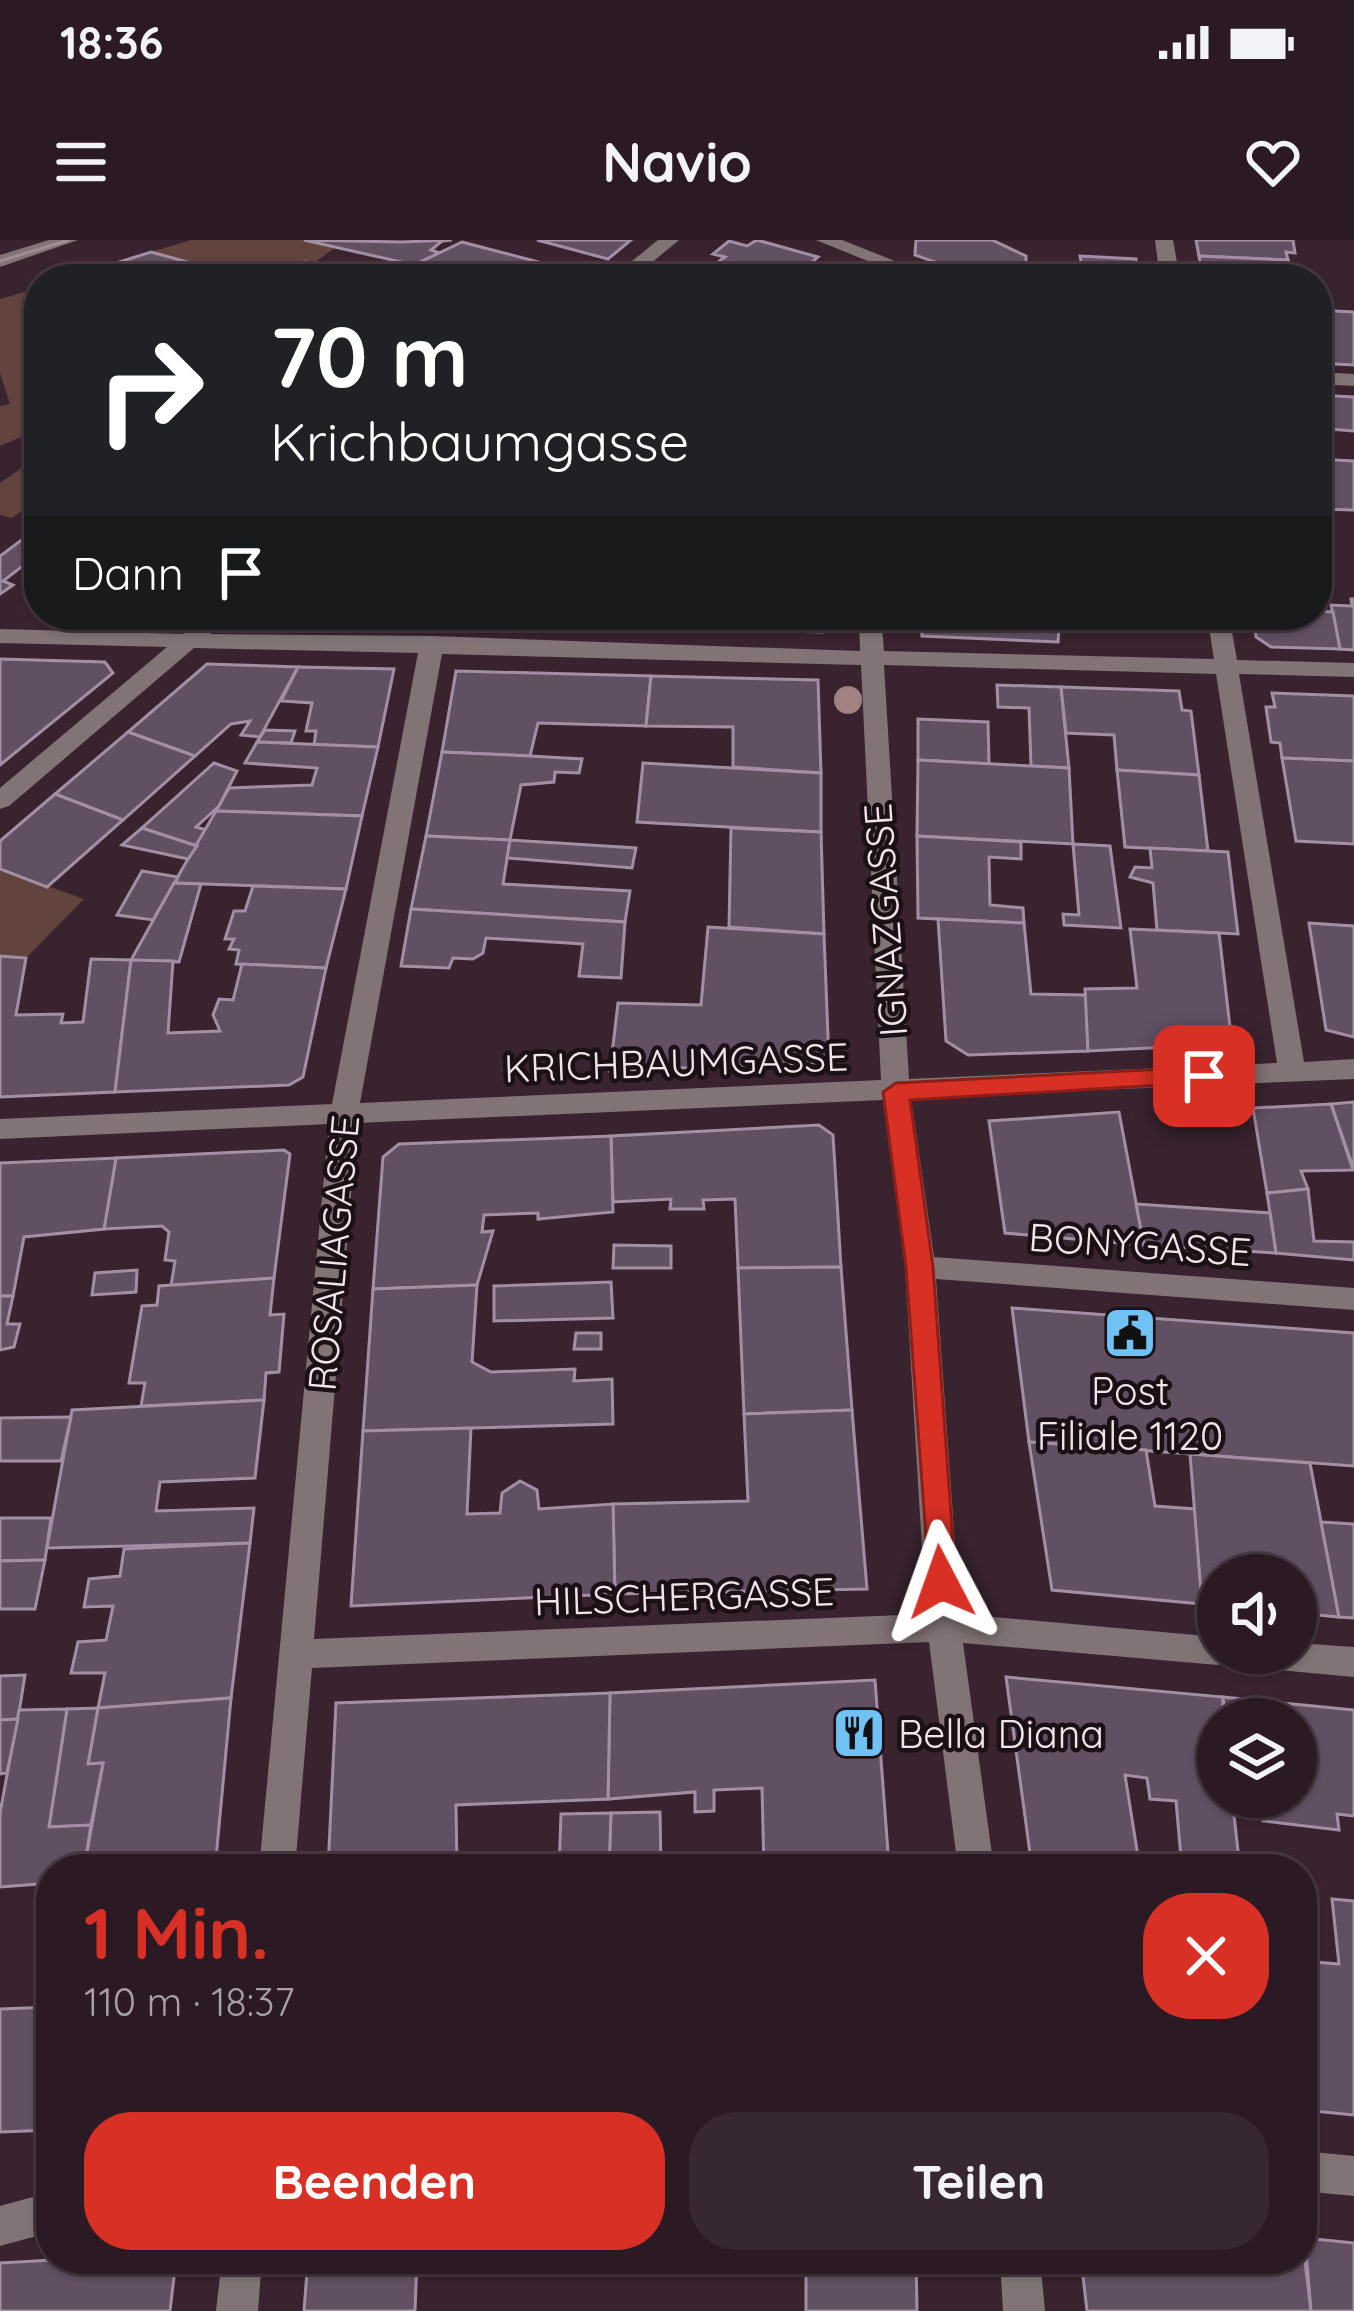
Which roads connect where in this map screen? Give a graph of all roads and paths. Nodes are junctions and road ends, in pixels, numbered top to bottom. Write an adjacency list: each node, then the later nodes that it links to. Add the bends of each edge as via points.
1 (70, 240): 4 (street)
2 (670, 240): 5 (street)
3 (825, 240): 6 (street)
4 (0, 261)
5 (639, 264)
6 (871, 264)
7 (201, 630): 11 (street)
8 (870, 630): 13 (street, IGNAZGASSE)
9 (1220, 630): 14 (street)
10 (0, 636): 11 (street)
11 (189, 640): 12 (street); 16 (street)
12 (432, 643): 13 (street); 20 (street, ROSALIAGASSE)
13 (869, 660): 14 (street); 19 (street, IGNAZGASSE)
14 (1225, 665): 15 (street); 18 (street)
15 (1354, 670)
16 (0, 801)
17 (1354, 1069): 18 (street, KRICHBAUMGASSE)
18 (1292, 1071): 19 (street, KRICHBAUMGASSE)
19 (896, 1092): 20 (street, KRICHBAUMGASSE); 22 (street, IGNAZGASSE)
20 (344, 1113): 21 (street, KRICHBAUMGASSE); 26 (street, ROSALIAGASSE)
21 (0, 1129)
22 (920, 1267): 23 (street, BONYGASSE); 24 (street, IGNAZGASSE)
23 (1354, 1299)
24 (944, 1627): 25 (street, HILSCHERGASSE); 26 (street, HILSCHERGASSE); 30 (street, IGNAZGASSE)
25 (1197, 1649)
26 (296, 1654): 29 (street, ROSALIAGASSE)
27 (1317, 1660): 28 (street)
28 (1354, 1663)
29 (278, 1854)
30 (974, 1854)
31 (1317, 2172): 32 (street)
32 (1354, 2176)
33 (36, 2216): 34 (street)
34 (0, 2226)
35 (241, 2274): 37 (street)
36 (1021, 2274): 38 (street)
37 (237, 2311)
38 (1024, 2311)

